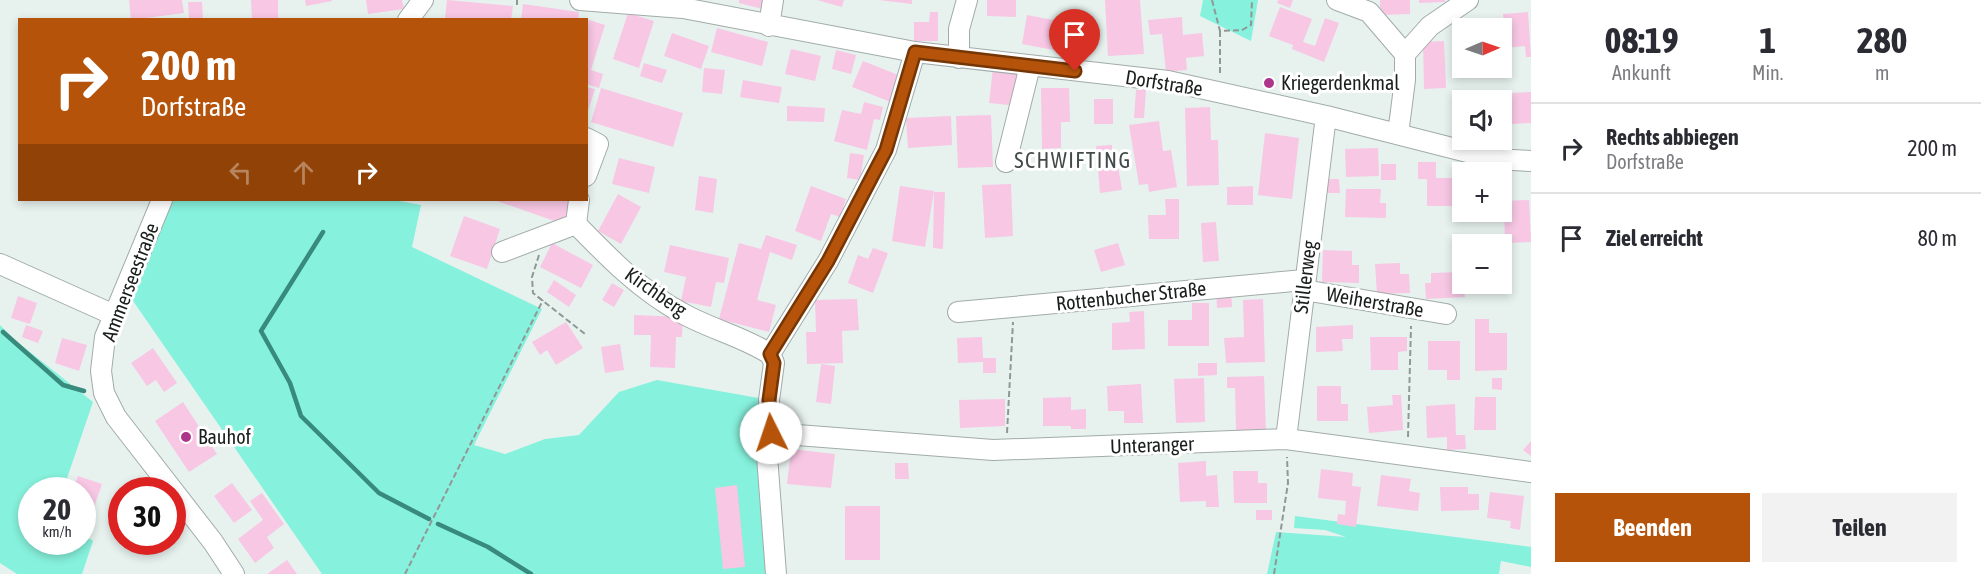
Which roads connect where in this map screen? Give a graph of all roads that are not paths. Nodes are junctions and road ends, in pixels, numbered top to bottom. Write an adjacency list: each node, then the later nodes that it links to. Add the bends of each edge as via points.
1 (423, 0): 7 (street)
2 (580, 0): 8 (street, Dorfstraße, via 683,8)
3 (773, 0): 8 (street)
4 (968, 0): 11 (street, via 959,28)
5 (1337, 0): 10 (street, via 1369,12)
6 (1468, 0): 10 (street, via 1430,26)
7 (410, 18)
8 (769, 26): 9 (street, Dorfstraße)
9 (915, 52): 11 (street, Dorfstraße); 28 (street, via 886,150 828,261)
10 (1405, 54): 14 (street)
11 (958, 58): 12 (street, Dorfstraße)
12 (1030, 66): 13 (street, Dorfstraße, via 1168,81); 17 (street)
13 (1326, 116): 14 (street, Dorfstraße); 24 (street, Stillerweg)
14 (1398, 135): 16 (street, Dorfstraße, via 1495,159)
15 (588, 139): 18 (street, via 598,144)
16 (1531, 161)
17 (1006, 162)
18 (588, 171)
19 (162, 201): 27 (street, Ammerseestraße)
20 (579, 201): 21 (street)
21 (576, 224): 22 (street); 28 (street, Kirchberg, via 629,276 682,314)
22 (502, 252)
23 (0, 264): 27 (street)
24 (1304, 285): 25 (street, Rottenbucher Straße); 26 (street, Weiherstraße); 30 (street, Stillerweg)
25 (958, 312)
26 (1446, 314)
27 (114, 315): 32 (street, Ammerseestraße, via 105,337 101,371 104,393 116,417)
28 (770, 354): 29 (street, via 774,363 769,400)
29 (771, 433): 30 (street, Unteranger, via 1006,450); 33 (street, via 767,456)
30 (1286, 439): 31 (street, Unteranger)
31 (1531, 471)
32 (234, 574)
33 (777, 574)

